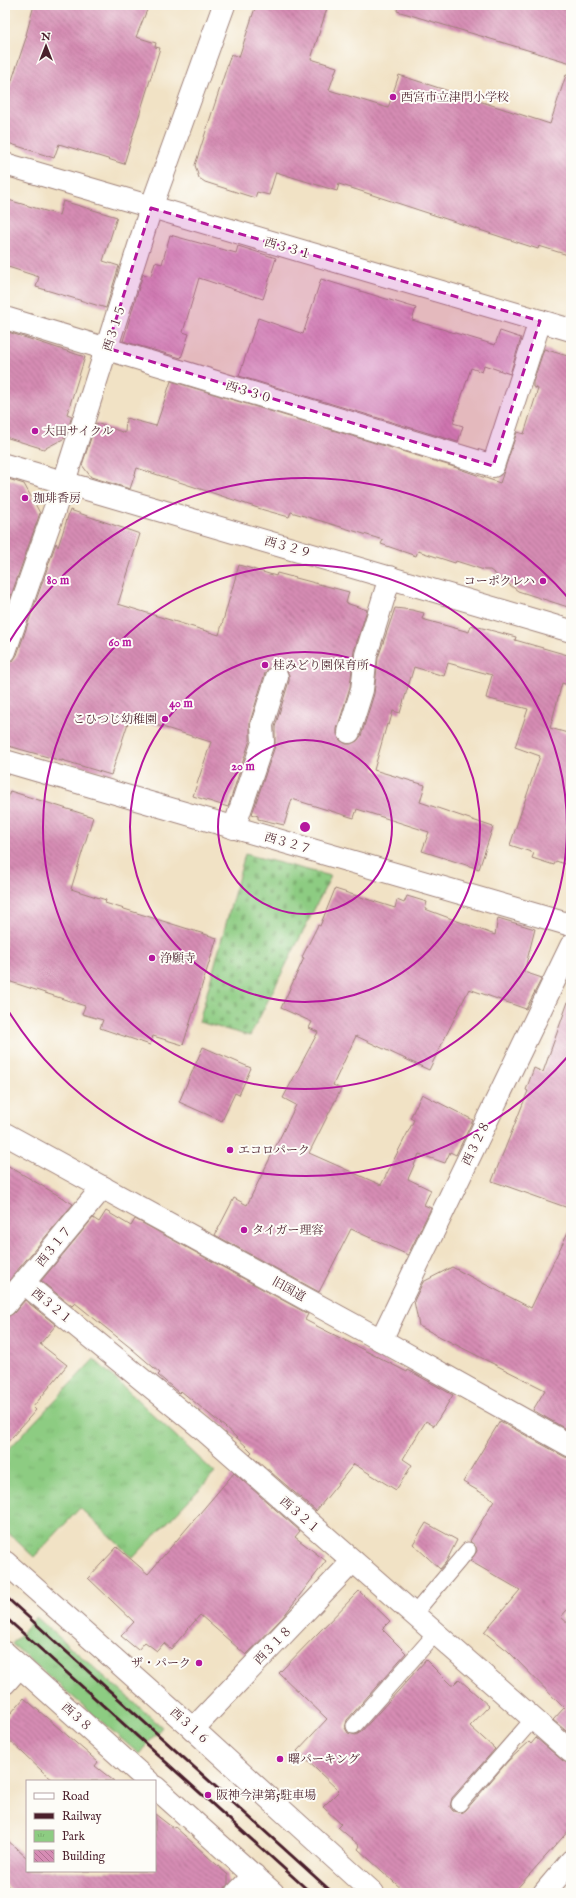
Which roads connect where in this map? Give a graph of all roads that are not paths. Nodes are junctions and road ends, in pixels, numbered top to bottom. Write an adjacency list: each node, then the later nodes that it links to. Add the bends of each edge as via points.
1 (224, 5): 3 (street, 西３１５)
2 (5, 164): 3 (street, 西３３１)
3 (152, 208): 5 (street, 西３３１); 7 (street, 西３１５)
4 (5, 318): 7 (street, 西３３０)
5 (540, 321): 6 (street, 西３３１); 7 (street, 西３３０, via 493,466)
6 (571, 330)
7 (107, 348): 9 (street, 西３１５)
8 (5, 464): 9 (street, 西３２９)
9 (64, 482): 10 (street, 西３２９); 12 (street, 西３１５)
10 (390, 577): 11 (street, 西３２９); 14 (street, via 366,655 362,690)
11 (571, 632)
12 (5, 651)
13 (277, 677): 16 (street, via 262,725 263,742)
14 (348, 732)
15 (5, 761): 16 (street, 西３２７)
16 (234, 828): 17 (street, 西３２７)
17 (571, 925)
18 (571, 946): 23 (street, 西３２８)
19 (5, 1134): 20 (street, 旧国道)
20 (103, 1187): 21 (street, 西３１７); 23 (street, 旧国道)
21 (24, 1283): 22 (street, 西３１７); 26 (street, 西３２１, via 205,1431)
22 (5, 1305)
23 (381, 1340): 24 (street, 旧国道)
24 (571, 1446)
25 (468, 1550): 28 (lane)
26 (352, 1561): 28 (street, 西３２１); 34 (street, 西３１８)
27 (5, 1562): 34 (street, 西３１６)
28 (414, 1614): 29 (street, 西３２１)
29 (436, 1633): 32 (street, 西３２１); 33 (lane)
30 (12, 1660): 31 (street); 36 (street, 西３８)
31 (5, 1683)
32 (534, 1718): 35 (street, 西３２１); 38 (lane)
33 (354, 1726)
34 (193, 1729): 43 (street, 西３１６)
35 (571, 1752)
36 (145, 1780)
37 (156, 1790): 40 (street, 西３８)
38 (459, 1804)
39 (571, 1861): 44 (street)
40 (254, 1875): 41 (street); 42 (street, 西３８)
41 (238, 1893)
42 (274, 1893)
43 (373, 1893)
44 (544, 1893)

